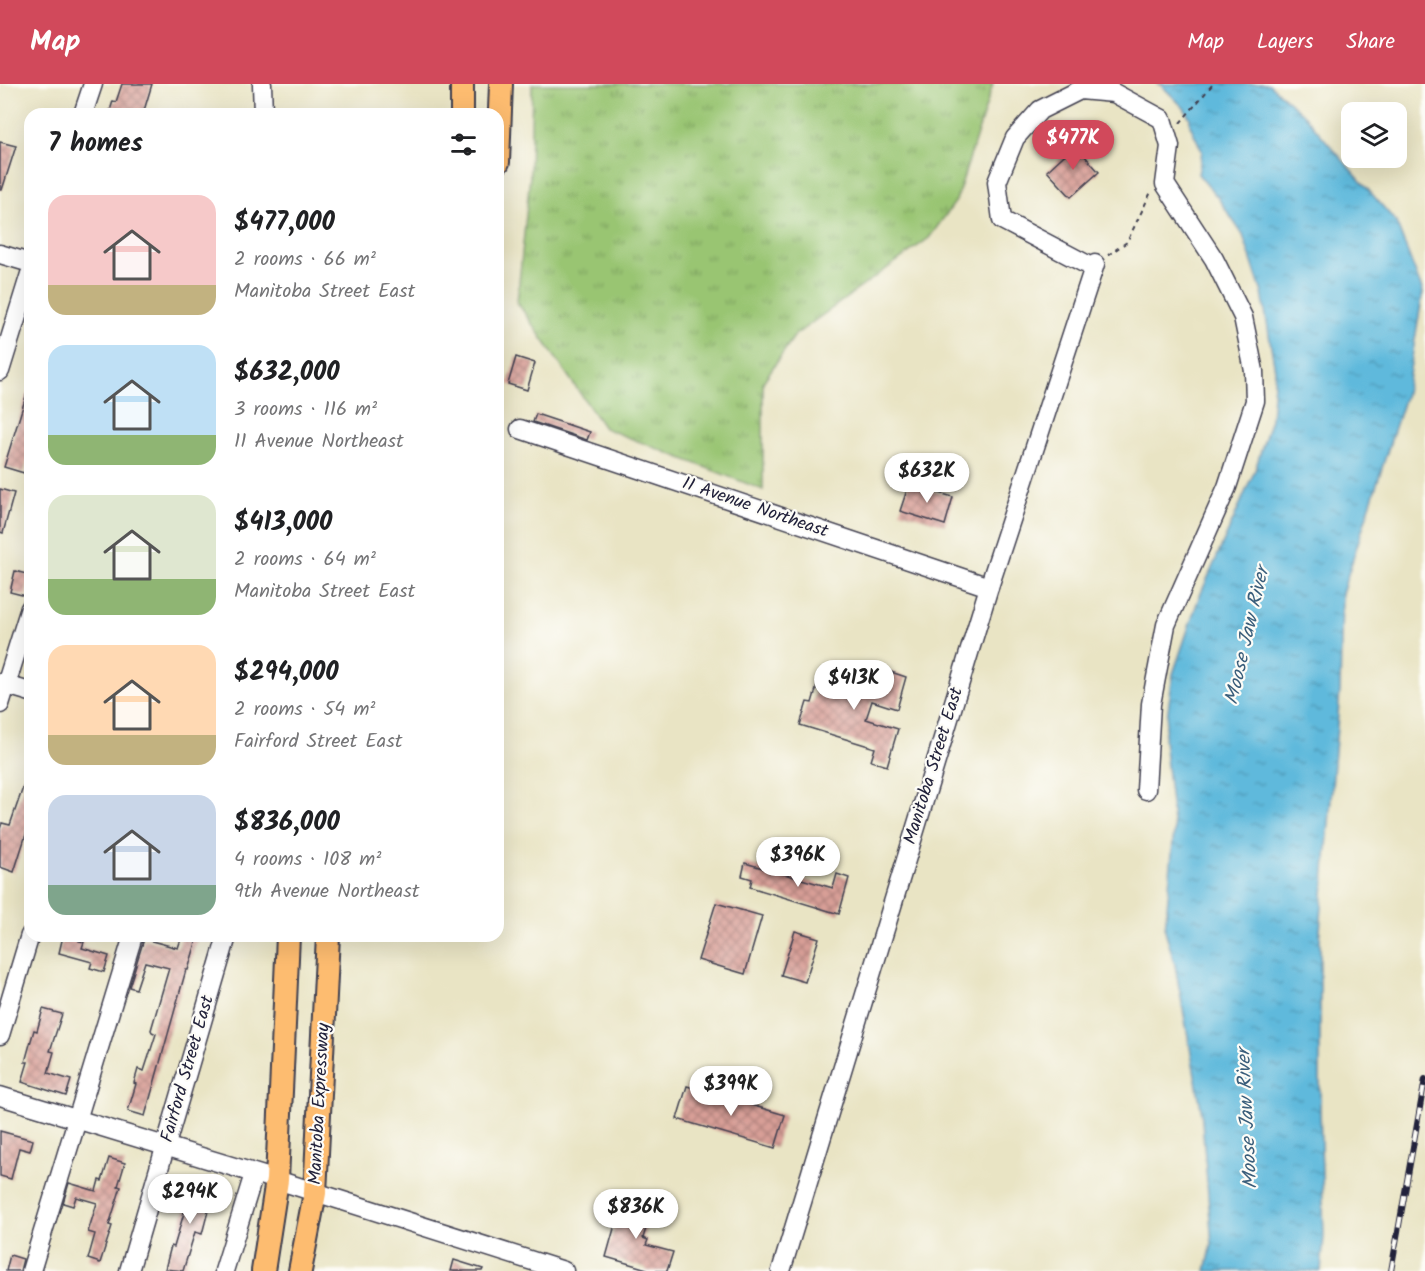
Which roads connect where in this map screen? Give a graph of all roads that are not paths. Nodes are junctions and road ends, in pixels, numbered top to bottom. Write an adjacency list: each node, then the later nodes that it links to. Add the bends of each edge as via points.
1 (93, 84): 5 (street)
2 (262, 84): 6 (street)
3 (462, 84): 7 (main road)
4 (501, 84): 8 (main road)
5 (85, 108)
6 (263, 108)
7 (462, 108)
8 (500, 108)
9 (0, 254): 10 (street)
10 (24, 261)
11 (24, 293): 12 (street)
12 (0, 371)
13 (520, 429): 14 (street, 11 Avenue Northeast)
14 (989, 586): 19 (street, Manitoba Street East, via 1089,263 1002,220 998,182 1015,138 1040,110 1080,90 1113,93 1162,118 1170,146 1165,184 1214,259 1243,316 1254,371 1255,401 1227,487 1166,625 1151,704); 39 (street, Manitoba Street East)
15 (24, 625): 16 (street)
16 (3, 684): 17 (street); 18 (street)
17 (24, 690)
18 (0, 704)
19 (1146, 790)
20 (28, 942): 25 (street)
21 (131, 942): 27 (street)
22 (225, 942): 28 (street, Fairford Street East)
23 (288, 942): 30 (main road)
24 (328, 942): 31 (main road, Manitoba Expressway)
25 (0, 1035)
26 (0, 1096): 27 (street)
27 (77, 1121): 28 (street); 33 (street)
28 (166, 1146): 29 (street); 34 (street, Fairford Street East)
29 (254, 1174): 30 (street); 35 (street)
30 (277, 1180): 31 (street); 36 (main road)
31 (315, 1192): 32 (street); 37 (main road, Manitoba Expressway)
32 (521, 1265): 38 (street)
33 (31, 1271)
34 (129, 1271)
35 (224, 1271)
36 (263, 1271)
37 (300, 1271)
38 (564, 1271)
39 (781, 1271)

